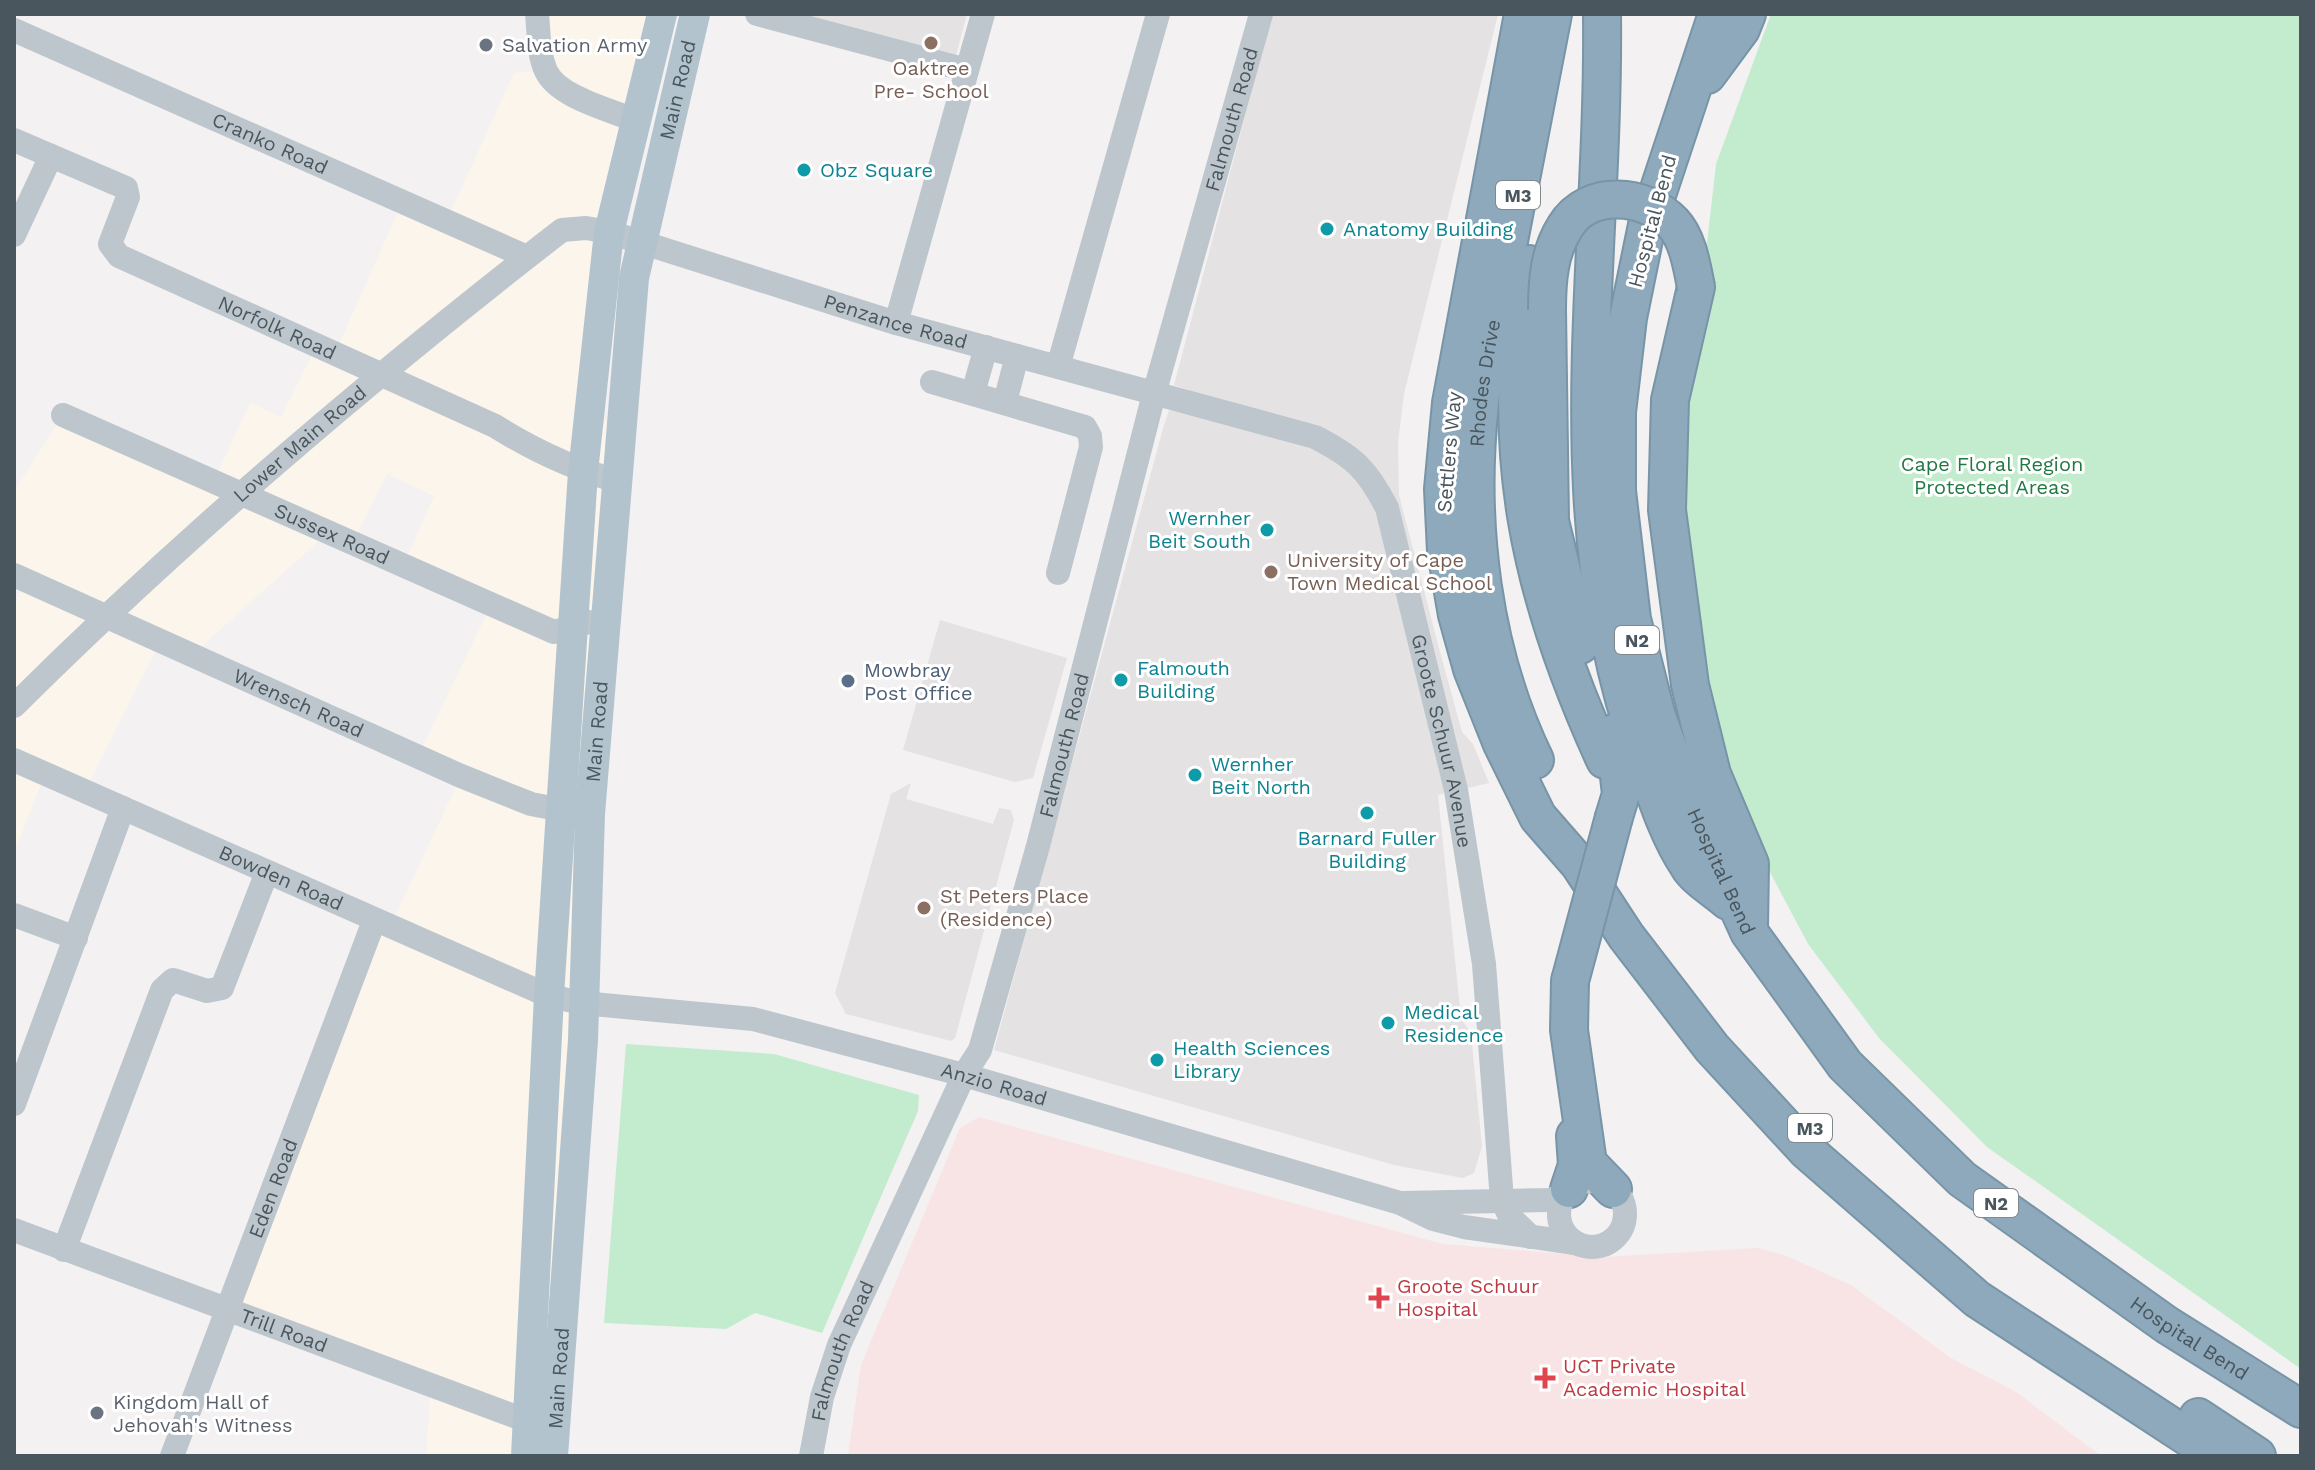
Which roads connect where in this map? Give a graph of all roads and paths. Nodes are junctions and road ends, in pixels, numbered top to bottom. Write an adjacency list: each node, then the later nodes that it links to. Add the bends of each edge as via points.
1 (537, 14): 18 (street, via 540,51 551,79)
2 (662, 14): 18 (main road, Main Road)
3 (695, 14): 23 (main road, Main Road)
4 (757, 14): 15 (street)
5 (983, 14): 15 (street)
6 (1158, 14): 28 (street)
7 (1261, 14): 32 (street, Falmouth Road)
8 (1523, 14): 54 (highway, Settlers Way, via 1451,403 1444,522 1457,615 1490,718 1538,817)
9 (1553, 14): 48 (highway, Rhodes Drive / M3, via 1484,376 1476,464 1488,615)
10 (1571, 14): 50 (highway, via 1523,301 1517,433 1525,518 1544,604 1563,664)
11 (1602, 14): 16 (highway)
12 (1717, 14): 17 (highway, N2)
13 (1747, 14): 17 (highway)
14 (14, 30): 24 (street, Cranko Road)
15 (967, 70): 25 (street)
16 (1603, 89): 53 (highway, via 1570,345 1568,482 1581,593 1617,745 1621,794); 57 (highway, via 1589,429 1590,512 1601,598 1621,692 1658,799 1688,867)
17 (1692, 96): 57 (highway, Hospital Bend / N2, via 1658,185 1635,278 1617,412 1617,491 1632,619 1656,713)
18 (634, 120): 21 (main road, Main Road)
19 (14, 140): 20 (street)
20 (51, 156): 22 (street); 29 (street, Norfolk Road, via 126,188 128,197 111,236 113,252)
21 (609, 232): 23 (street, Penzance Road); 24 (street, Lower Main Road, via 562,230); 35 (main road, Main Road)
22 (14, 235)
23 (640, 242): 25 (street, Penzance Road); 36 (main road, Main Road)
24 (527, 257): 29 (street, Lower Main Road)
25 (896, 323): 26 (street, Penzance Road)
26 (986, 347): 27 (street, Penzance Road); 31 (street)
27 (1017, 356): 28 (street, Penzance Road); 33 (street)
28 (1058, 367): 32 (street, Penzance Road)
29 (382, 374): 35 (street, Norfolk Road); 37 (street, Lower Main Road)
30 (932, 382): 31 (street)
31 (973, 393): 33 (street)
32 (1154, 394): 63 (street, Falmouth Road, via 1034,861 980,1050); 67 (street, Groote Schuur Avenue, via 1315,437 1352,456 1373,480 1387,508 1456,790 1484,964)
33 (1005, 402): 40 (street, via 1075,421 1090,436)
34 (63, 415): 37 (street, Sussex Road)
35 (583, 472): 36 (street, Norfolk Road); 38 (main road, Main Road)
36 (618, 481): 39 (main road, Main Road)
37 (239, 494): 42 (street, Lower Main Road); 44 (street, Sussex Road, via 490,607 554,632)
38 (577, 553): 39 (main road); 44 (main road, Main Road)
39 (611, 556): 43 (main road, Main Road)
40 (1058, 573)
41 (14, 575): 42 (street, Wrensch Road)
42 (105, 615): 45 (street, Lower Main Road); 52 (street, Wrensch Road, via 461,776 531,804)
43 (605, 618): 44 (street, Sussex Road); 47 (main road, Main Road)
44 (571, 627): 46 (main road, Main Road)
45 (14, 706)
46 (566, 714): 47 (main road); 52 (main road, Main Road)
47 (598, 718): 52 (main road, Main Road)
48 (1530, 750): 54 (highway); 81 (highway, M3, via 1572,832 1703,1011 1826,1145 2011,1296)
49 (14, 760): 51 (street, Bowden Road)
50 (1605, 760): 53 (highway); 57 (highway, bridge, via 1550,521 1547,310 1551,256 1566,224 1590,205 1619,198 1652,206 1675,225 1696,287 1670,400 1667,510 1690,685 1712,774 1750,864)
51 (123, 808): 55 (street, Bowden Road); 59 (street)
52 (576, 813): 60 (main road, Main Road); 61 (main road, Main Road)
53 (1614, 816): 62 (highway, bridge, via 1570,981)
54 (1579, 864): 80 (highway, via 1626,936 1712,1048 1807,1151 1977,1299)
55 (267, 872): 58 (street, Bowden Road); 72 (street, via 222,988 207,991 173,980 162,990)
56 (14, 915): 59 (street)
57 (1742, 920): 74 (highway, Hospital Bend / N2, via 1845,1065 1962,1179 2167,1325)
58 (374, 921): 60 (street, Bowden Road); 73 (street, Eden Road)
59 (76, 938): 64 (street)
60 (549, 996): 61 (street, Anzio Road); 75 (main road, Main Road)
61 (582, 1003): 63 (street, Anzio Road, via 753,1019); 75 (main road, Main Road, via 583,1040)
62 (1572, 1054): 65 (highway, via 1588,1163); 66 (highway, via 1577,1165)
63 (964, 1075): 68 (street, Anzio Road); 79 (street, Falmouth Road, via 839,1345)
64 (14, 1104)
65 (1613, 1189): 66 (street, via 1592,1181); 71 (street, via 1624,1206 1618,1234 1593,1247)
66 (1567, 1192): 67 (street, Anzio Road, via 1550,1200); 71 (street, via 1559,1219)
67 (1502, 1200): 68 (street, Anzio Road); 70 (street, via 1510,1217)
68 (1400, 1203): 70 (street, Anzio Road, via 1433,1219)
69 (14, 1230): 72 (street, Trill Road)
70 (1531, 1237): 71 (street, Anzio Road)
71 (1575, 1243)
72 (64, 1250): 73 (street, Trill Road)
73 (228, 1310): 75 (street, Trill Road); 76 (street, Eden Road)
74 (2301, 1409)
75 (543, 1423): 77 (main road, Main Road); 78 (main road, Main Road)
76 (172, 1456)
77 (526, 1456)
78 (553, 1456)
79 (811, 1456)
80 (2217, 1456)
81 (2257, 1456)

